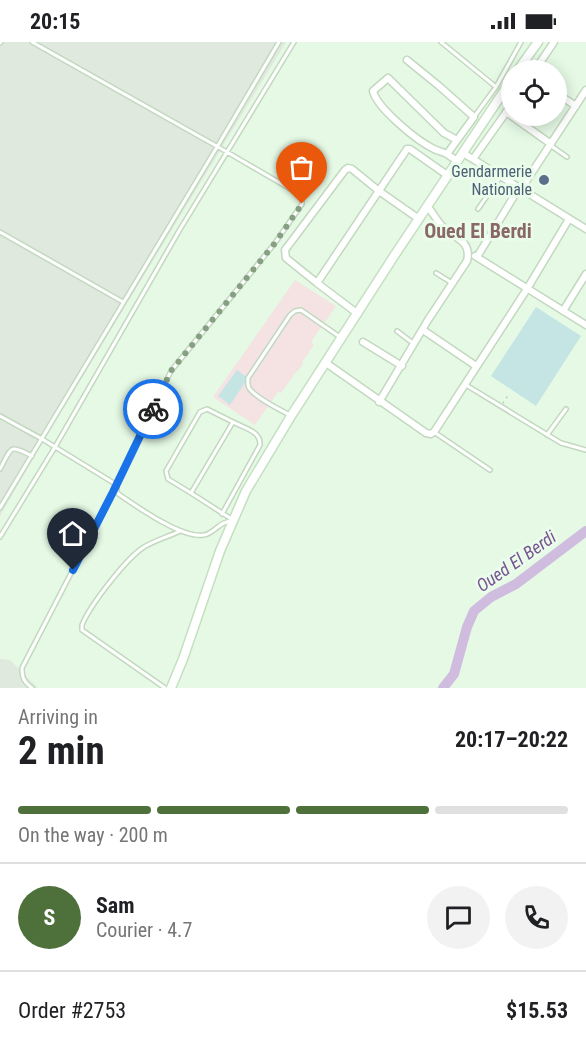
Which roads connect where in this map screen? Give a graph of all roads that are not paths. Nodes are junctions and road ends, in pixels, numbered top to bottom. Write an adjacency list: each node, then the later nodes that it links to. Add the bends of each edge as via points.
1 (32, 42): 21 (lane)
2 (279, 42): 21 (lane)
3 (294, 42): 22 (lane)
4 (441, 42): 11 (lane)
5 (522, 42): 11 (lane)
6 (538, 42): 9 (main road)
7 (554, 42): 10 (street)
8 (406, 60): 16 (street)
9 (525, 60)
10 (542, 60)
11 (496, 87): 16 (lane)
12 (586, 90): 15 (street)
13 (501, 96): 23 (main road)
14 (567, 100): 15 (street)
15 (576, 106): 20 (street)
16 (474, 117): 19 (street)
17 (501, 119): 26 (street)
18 (525, 126): 20 (street)
19 (457, 140): 24 (street); 24 (street, via 444,133 388,78 373,91 376,100 406,131)
20 (550, 144): 25 (lane); 30 (street)
21 (217, 147): 22 (lane); 45 (lane)
22 (227, 152): 66 (lane); 71 (lane, via 299,194 302,204 171,371)
23 (463, 153): 26 (street); 27 (main road)
24 (447, 154): 27 (street)
25 (567, 157)
26 (473, 159): 29 (street)
27 (457, 161): 28 (main road)
28 (447, 175): 31 (street, via 407,149); 32 (main road)
29 (501, 176): 30 (street); 33 (lane)
30 (519, 188): 35 (street); 39 (street)
31 (379, 191): 34 (street); 42 (street); 42 (street, via 348,168 285,250 286,258)
32 (428, 207): 34 (main road); 38 (street)
33 (478, 209)
34 (419, 219): 47 (main road)
35 (569, 219): 36 (street); 44 (street)
36 (586, 229)
37 (0, 232): 45 (lane)
38 (468, 252): 39 (street); 43 (street, via 467,261)
39 (477, 257): 44 (street)
40 (436, 273): 43 (lane)
41 (586, 274): 46 (street)
42 (317, 283): 47 (street)
43 (452, 283): 49 (street)
44 (527, 289): 46 (street); 56 (street)
45 (123, 302): 65 (lane)
46 (563, 311): 48 (street)
47 (358, 314): 51 (main road)
48 (586, 325)
49 (423, 330): 53 (street); 56 (street)
50 (396, 332): 53 (lane)
51 (342, 339): 54 (main road); 61 (lane, via 301,310 295,311 248,378 250,389)
52 (363, 342): 55 (street)
53 (414, 344): 55 (street)
54 (326, 363): 58 (street); 61 (main road)
55 (402, 366): 58 (street)
56 (476, 366): 57 (street)
57 (465, 384): 63 (street); 64 (lane)
58 (379, 402): 63 (street, via 426,433)
59 (567, 409): 64 (lane)
60 (0, 416): 65 (lane)
61 (291, 416): 75 (main road)
62 (233, 422): 72 (lane); 72 (lane, via 207,409 200,412 166,471 168,479); 74 (lane, via 257,434 260,445)
63 (435, 432): 70 (lane)
64 (547, 435): 67 (lane)
65 (42, 439): 66 (lane); 68 (lane)
66 (55, 447): 71 (lane); 77 (lane)
67 (586, 450)
68 (32, 456): 69 (lane, via 14,448); 73 (lane)
69 (0, 469)
70 (490, 470)
71 (117, 485): 76 (lane, via 117,493); 78 (lane, via 22,668 22,677)
72 (191, 494): 74 (lane)
73 (0, 508)
74 (222, 514): 75 (lane)
75 (233, 520): 76 (lane, via 207,535); 80 (main road)
76 (180, 531): 79 (lane, via 141,549 100,596 82,625 82,630)
77 (0, 537)
78 (32, 688)
79 (165, 688)
80 (171, 688)

